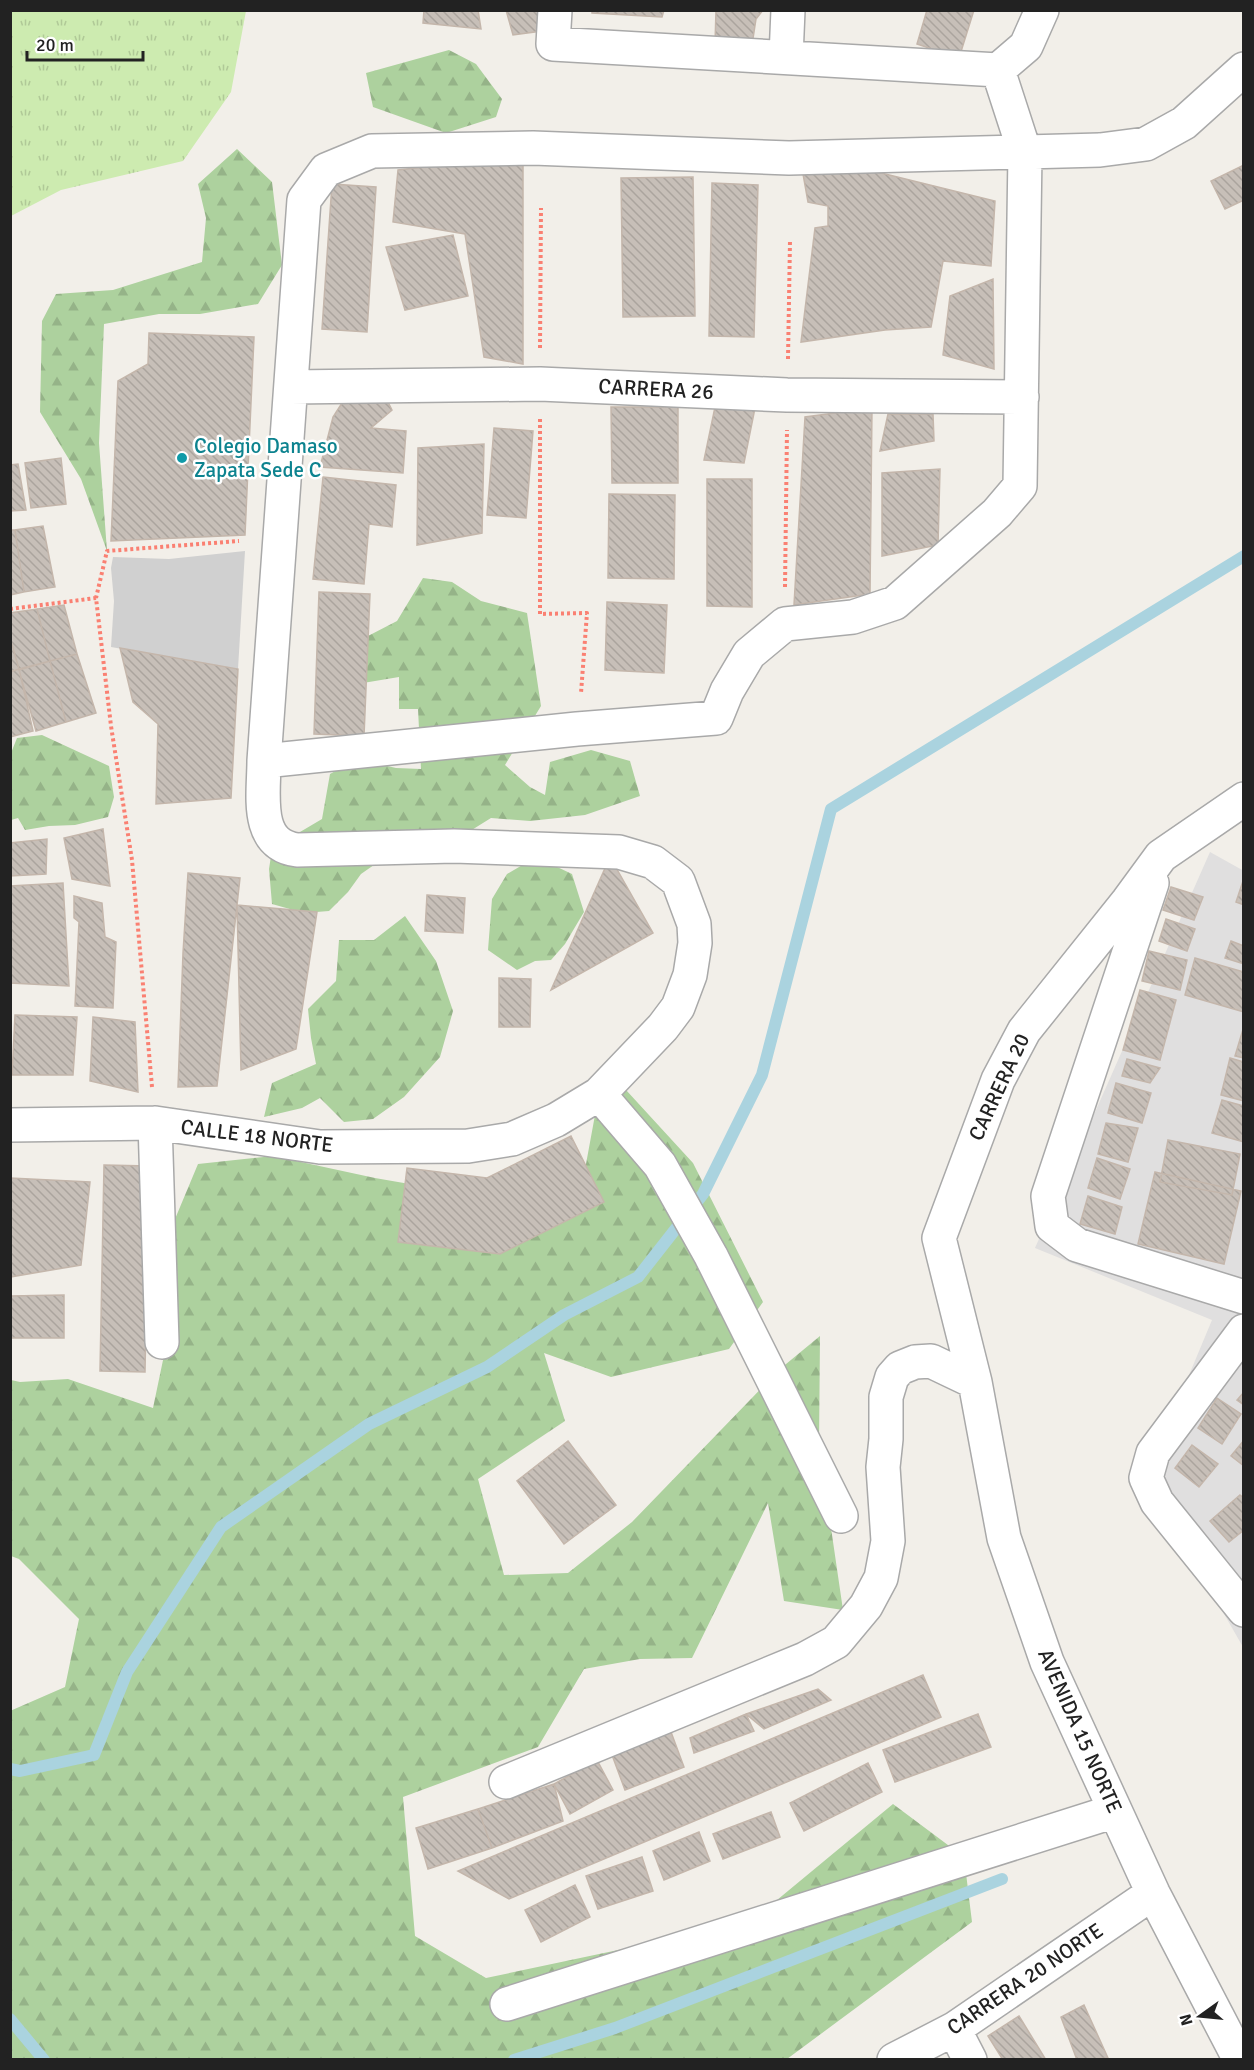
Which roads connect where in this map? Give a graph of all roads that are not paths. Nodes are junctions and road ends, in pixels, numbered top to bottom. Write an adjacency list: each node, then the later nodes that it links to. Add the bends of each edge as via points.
1 (555, 10): 4 (street, via 553,44)
2 (788, 10): 4 (street)
3 (1042, 10): 6 (street, via 1026,46)
4 (786, 57): 6 (street)
5 (1244, 69): 7 (street, via 1184,123 1146,144)
6 (998, 70): 7 (street)
7 (1025, 153): 8 (street, via 789,158 533,148 372,151 326,170 304,200); 9 (street)
8 (291, 387): 9 (street, CARRERA 26, via 540,384 787,395); 10 (street)
9 (1022, 397): 10 (street, via 1020,486 997,513 896,603 853,617 785,624 749,654 716,718)
10 (264, 762): 13 (street, CALLE 18 NORTE, via 264,820 270,835 286,849 454,846 619,852 653,862 678,880 694,924 690,975 678,1007 663,1027)
11 (1244, 799): 12 (street, CARRERA 20)
12 (1161, 856): 16 (street, via 1048,1196 1052,1226 1077,1245); 19 (street, CARRERA 20, via 1024,1030 998,1080 942,1227 939,1238)
13 (599, 1094): 14 (street, CALLE 18 NORTE, via 556,1120 512,1139 468,1146 320,1147); 20 (street, via 660,1165 711,1256)
14 (155, 1123): 15 (street, CALLE 18 NORTE); 18 (street)
15 (10, 1125)
16 (1244, 1296)
17 (1244, 1330): 21 (street, via 1153,1453 1146,1478 1157,1502)
18 (162, 1342)
19 (975, 1382): 22 (street, via 931,1361 900,1368 892,1377 886,1397 883,1467 888,1541 881,1578 866,1606 836,1642 805,1659); 23 (street, AVENIDA 15 NORTE, via 1004,1538 1047,1662)
20 (841, 1516)
21 (1244, 1610)
22 (506, 1782)
23 (1115, 1811): 24 (street, AVENIDA 15 NORTE); 25 (street)
24 (1153, 1893): 26 (street, CARRERA 20 NORTE); 29 (street, AVENIDA 15 NORTE)
25 (507, 2004)
26 (954, 2030): 27 (street, CARRERA 20 NORTE); 28 (street)
27 (894, 2060)
28 (970, 2060)
29 (1240, 2060)

